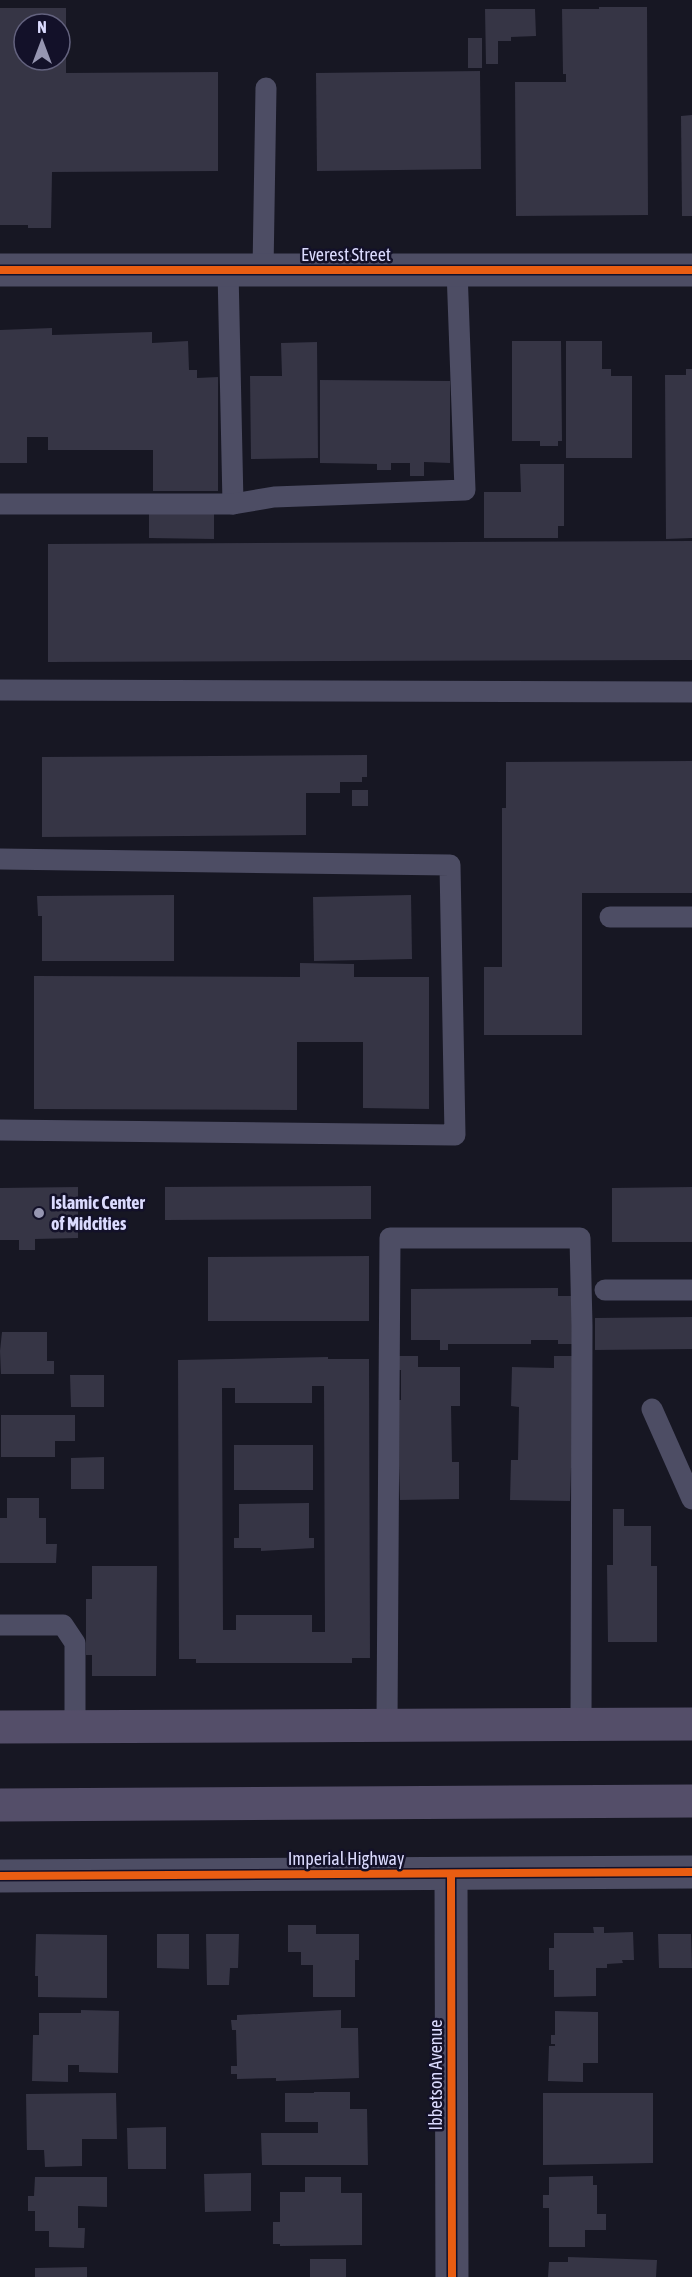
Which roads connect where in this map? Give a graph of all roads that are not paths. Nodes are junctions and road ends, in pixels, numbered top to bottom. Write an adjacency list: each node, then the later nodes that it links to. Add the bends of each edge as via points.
1 (266, 88): 4 (lane)
2 (0, 270): 3 (street, Everest Street)
3 (228, 270): 4 (street, Everest Street); 8 (lane)
4 (262, 270): 5 (street, Everest Street)
5 (457, 270): 6 (street, Everest Street); 8 (lane, via 465,490 274,497)
6 (692, 270)
7 (0, 504): 8 (lane)
8 (233, 504)
9 (0, 690): 10 (lane)
10 (692, 692)
11 (0, 859): 14 (lane, via 450,865 455,1135)
12 (610, 917): 13 (lane)
13 (692, 917)
14 (0, 1130)
15 (605, 1290): 16 (lane)
16 (692, 1290)
17 (652, 1409): 18 (lane)
18 (692, 1499)
19 (0, 1625): 24 (lane, via 63,1625 75,1643)
20 (692, 1724): 22 (main road)
21 (387, 1726): 22 (main road); 22 (lane, via 390,1238 580,1238); 24 (main road)
22 (581, 1726)
23 (0, 1727): 24 (main road)
24 (75, 1727)
25 (692, 1801): 26 (main road)
26 (0, 1805)
27 (692, 1872): 28 (street, Imperial Highway)
28 (451, 1874): 29 (street, Imperial Highway); 30 (street, Ibbetson Avenue)
29 (0, 1876)
30 (452, 2277)

